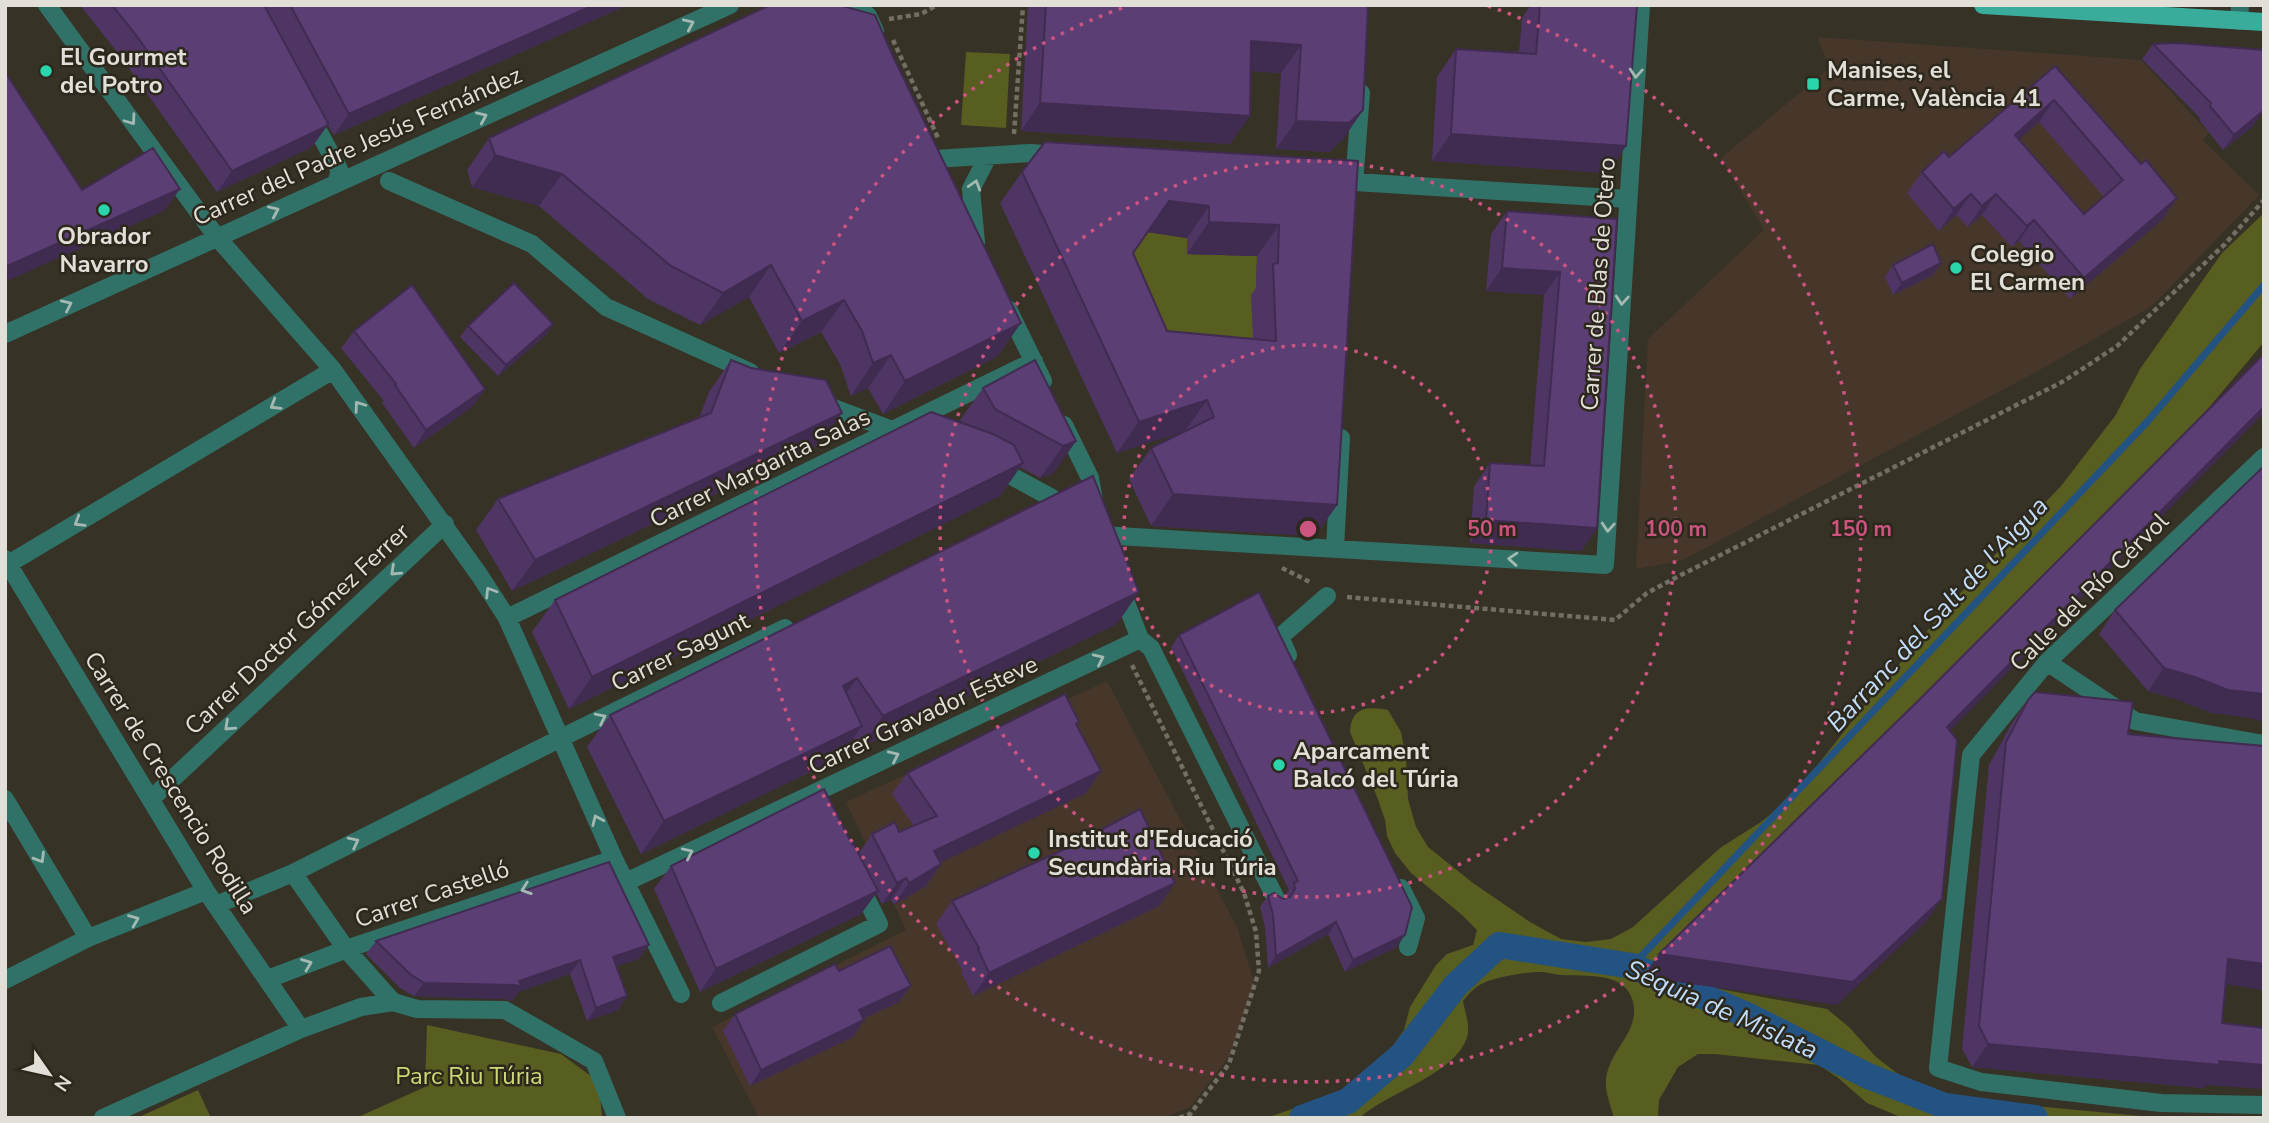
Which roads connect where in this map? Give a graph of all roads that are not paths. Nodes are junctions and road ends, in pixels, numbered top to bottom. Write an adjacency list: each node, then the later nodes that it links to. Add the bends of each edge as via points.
1 (47, 5): 18 (street, one-way to 18)
2 (730, 5): 15 (street, Carrer del Padre Jesús Fernández, one-way to 2)
3 (858, 5): 8 (street)
4 (1641, 5): 17 (street, Carrer de Blas de Otero, one-way to 17)
5 (1983, 5): 6 (main road)
6 (2239, 13): 7 (main road)
7 (2264, 22)
8 (885, 36)
9 (1363, 70): 17 (street, via 1351,181)
10 (301, 99): 15 (street, via 339,169)
11 (935, 150): 13 (street)
12 (1071, 156): 13 (street, via 1030,153)
13 (987, 158): 16 (street, one-way to 13, via 979,248 971,189)
14 (389, 181): 23 (street, via 532,244 606,307)
15 (336, 183): 18 (street, Carrer del Padre Jesús Fernández, one-way to 15)
16 (953, 195)
17 (1628, 199): 35 (street, Carrer de Blas de Otero, one-way to 35, via 1605,565)
18 (216, 236): 20 (street, Carrer del Padre Jesús Fernández, one-way to 18); 22 (street)
19 (999, 290): 21 (street)
20 (5, 334)
21 (1034, 361): 25 (street, Carrer Margarita Salas); 31 (street)
22 (333, 370): 34 (street, one-way to 22); 36 (street, one-way to 36)
23 (766, 380)
24 (803, 397): 27 (street)
25 (912, 421): 27 (street, Carrer Margarita Salas); 28 (street)
26 (1342, 426): 35 (street)
27 (892, 430): 39 (street, Carrer Margarita Salas)
28 (936, 434)
29 (2264, 457): 42 (street, Calle del Río Cérvol)
30 (982, 460): 32 (street)
31 (1090, 478): 32 (street); 35 (street, via 1101,530)
32 (1052, 498): 33 (street)
33 (1027, 510)
34 (445, 524): 39 (street, one-way to 34); 46 (street, Carrer Doctor Gómez Ferrer, one-way to 46)
35 (1335, 548)
36 (6, 563): 46 (street, Carrer de Crescencio Rodilla)
37 (1116, 574): 41 (street)
38 (1327, 596): 43 (street, via 1280,636)
39 (507, 618): 44 (street)
40 (806, 618): 44 (street, Carrer Sagunt, one-way to 40)
41 (1140, 639): 52 (street, Carrer Gravador Esteve, one-way to 41, via 817,800); 54 (street, via 1151,648)
42 (2047, 662): 45 (street, via 2135,721); 64 (street, Calle del Río Cérvol, via 1971,755 1938,1068 1981,1082 2161,1103)
43 (1297, 673)
44 (561, 738): 48 (street, one-way to 44); 51 (street, Carrer Sagunt, one-way to 44)
45 (2264, 744)
46 (152, 799): 53 (street, Carrer de Crescencio Rodilla)
47 (5, 800): 55 (street, one-way to 55)
48 (614, 859): 52 (street); 57 (street, Carrer Castelló, one-way to 57)
49 (849, 865): 62 (street, via 879,924)
50 (1392, 869): 56 (street, via 1416,918)
51 (293, 873): 53 (street, Carrer Sagunt); 57 (street)
52 (626, 882): 60 (street)
53 (211, 898): 55 (street, Carrer Sagunt, one-way to 53); 58 (street, Carrer de Crescencio Rodilla)
54 (1276, 899)
55 (88, 938): 59 (street, Carrer Sagunt)
56 (1408, 947)
57 (346, 949): 58 (street, Carrer Castelló, one-way to 57); 61 (street)
58 (268, 979): 63 (street, Carrer de Crescencio Rodilla)
59 (5, 980)
60 (681, 994)
61 (393, 1002): 63 (street, via 361,1007); 66 (street, via 417,1009 505,1010 594,1061)
62 (721, 1003)
63 (301, 1029): 65 (street)
64 (2264, 1105)
65 (103, 1118)
66 (617, 1118)

